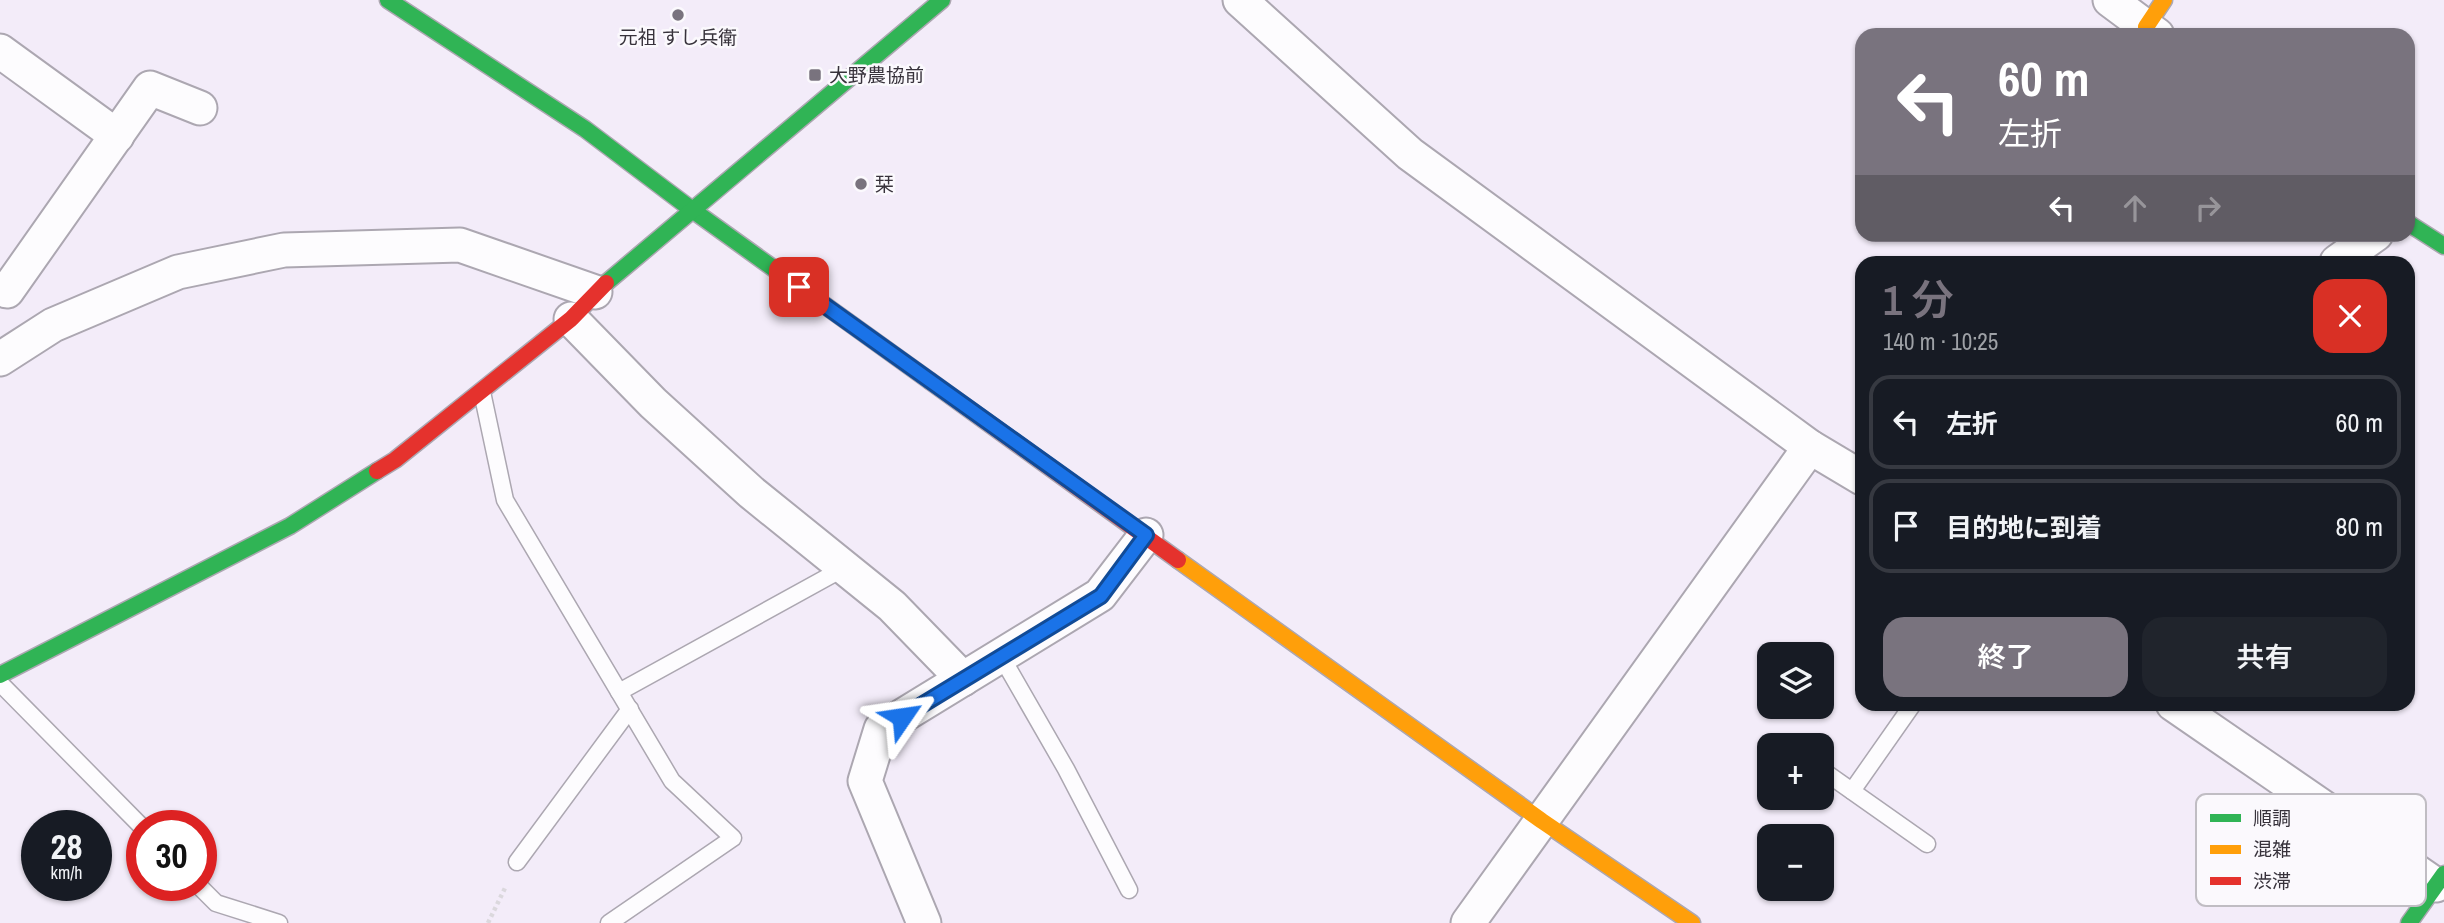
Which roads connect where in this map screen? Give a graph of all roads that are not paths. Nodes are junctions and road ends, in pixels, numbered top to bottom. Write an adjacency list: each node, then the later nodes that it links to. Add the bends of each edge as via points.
1 (388, 0): 9 (street, via 585,129)
2 (942, 0): 9 (street)
3 (1241, 0): 20 (street, via 1410,154)
4 (2110, 0): 5 (street)
5 (2156, 21)
6 (0, 51): 8 (street)
7 (200, 108): 8 (street, via 150,88)
8 (117, 136): 14 (street)
9 (691, 209): 15 (street); 22 (street)
10 (2415, 227): 12 (street)
11 (2365, 242): 13 (street)
12 (2444, 246)
13 (2345, 256)
14 (3, 288): 17 (street)
15 (595, 292): 16 (street); 17 (street, via 460,245 284,250 178,272)
16 (571, 319): 19 (street); 23 (street, via 752,493)
17 (53, 325): 18 (street)
18 (0, 359)
19 (482, 392): 25 (street, via 396,460 290,526); 28 (lane, via 505,500)
20 (1810, 447): 21 (street); 36 (street)
21 (1855, 474)
22 (1146, 535): 24 (street, via 1101,596); 36 (street)
23 (844, 568): 26 (street, via 892,606); 28 (lane)
24 (1001, 656): 26 (street); 40 (lane)
25 (0, 675)
26 (963, 679): 46 (street, via 881,729 865,781)
27 (0, 683): 35 (lane)
28 (619, 692): 29 (lane)
29 (630, 709): 38 (lane); 45 (lane, via 672,781 733,838)
30 (1908, 711): 33 (lane)
31 (2184, 711): 34 (street)
32 (1834, 778): 33 (lane)
33 (1852, 791): 37 (lane)
34 (2310, 794)
35 (126, 811)
36 (1542, 821): 47 (street); 48 (street)
37 (1927, 844)
38 (517, 862)
39 (2440, 880): 41 (street)
40 (1129, 890)
41 (2426, 899)
42 (215, 901): 44 (lane)
43 (2421, 906): 49 (street)
44 (278, 923)
45 (609, 923)
46 (925, 923)
47 (1468, 923)
48 (1692, 923)
49 (2409, 923)

